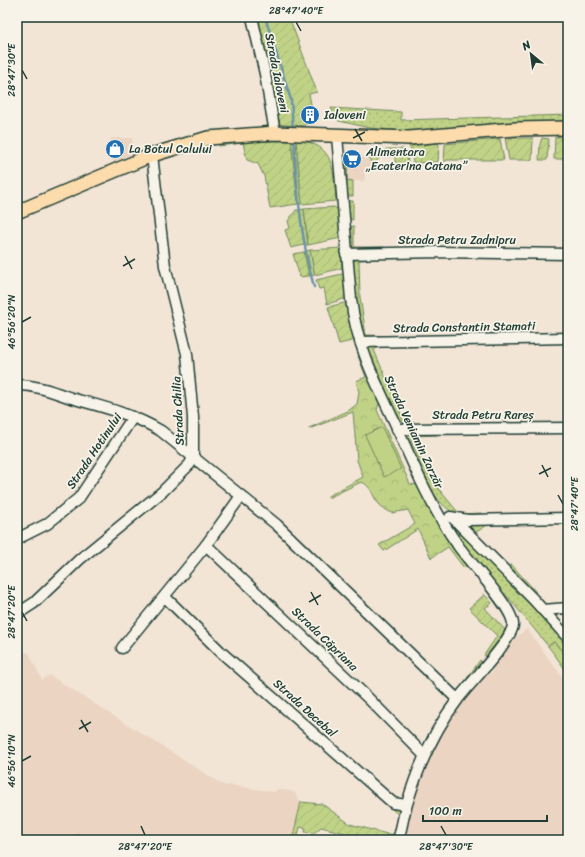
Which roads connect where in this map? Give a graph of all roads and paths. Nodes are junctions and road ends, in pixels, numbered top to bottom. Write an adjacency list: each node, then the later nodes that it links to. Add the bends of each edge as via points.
1 (252, 17): 3 (street, Strada Ialoveni)
2 (568, 128): 4 (main road, via 516,129 409,138)
3 (279, 134): 4 (main road); 5 (main road, via 208,138)
4 (338, 136): 7 (street, Strada Veniamin Zarzăr)
5 (152, 155): 6 (main road); 15 (street, Strada Chilia, via 165,266 187,354 193,417)
6 (17, 212)
7 (346, 254): 8 (street, Strada Petru Zadnipru); 10 (street, Strada Veniamin Zarzăr, via 353,316)
8 (568, 254)
9 (568, 338): 10 (street, Strada Constantin Stamati)
10 (360, 342): 14 (street, Strada Veniamin Zarzăr)
11 (17, 385): 12 (street, via 41,388)
12 (133, 417): 15 (street, via 161,431); 20 (street, Strada Hotinului, via 79,498 47,524)
13 (568, 428): 14 (street, Strada Petru Rareș)
14 (397, 429): 17 (street, Strada Veniamin Zarzăr)
15 (193, 457): 16 (street); 25 (street, Strada Chilia, via 190,464 162,492 80,559 34,603)
16 (242, 496): 21 (street); 28 (street, via 282,530)
17 (438, 513): 18 (street); 28 (street, Strada Veniamin Zarzăr, via 458,546 509,611 513,625 507,637)
18 (453, 518): 19 (street); 24 (street)
19 (568, 518)
20 (17, 539)
21 (206, 544): 22 (street); 29 (street, Strada Căpriana, via 368,698)
22 (165, 597): 27 (street); 30 (street, Strada Decebal, via 222,653 393,803)
23 (568, 608): 24 (street)
24 (543, 610): 26 (street)
25 (17, 614)
26 (568, 638)
27 (122, 648)
28 (457, 699): 29 (street, Strada Veniamin Zarzăr)
29 (424, 755): 30 (street, Strada Veniamin Zarzăr)
30 (406, 805): 31 (street)
31 (398, 840)

